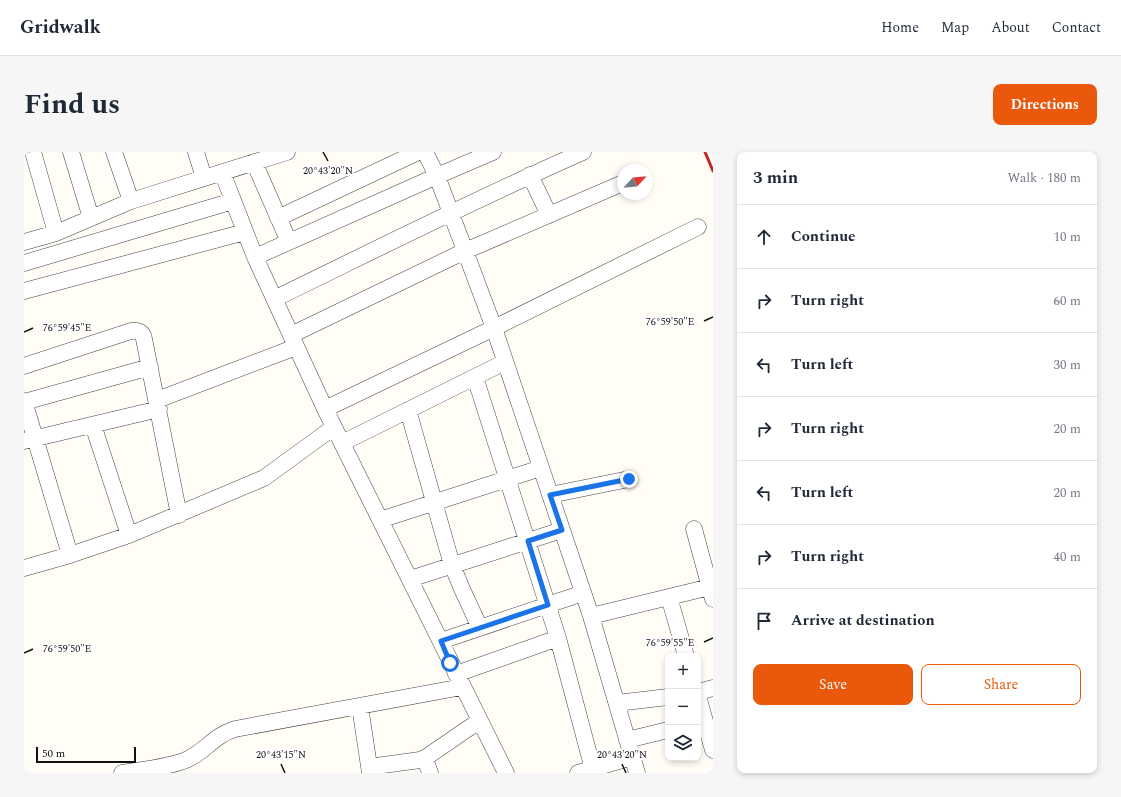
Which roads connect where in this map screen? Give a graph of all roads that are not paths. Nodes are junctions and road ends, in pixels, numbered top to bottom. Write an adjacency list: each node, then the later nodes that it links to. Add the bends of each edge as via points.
1 (33, 152): 25 (street)
2 (71, 152): 21 (street)
3 (114, 152): 17 (street)
4 (196, 152): 15 (street)
5 (287, 152): 10 (street)
6 (418, 152): 22 (street)
7 (425, 152): 14 (street)
8 (494, 152): 14 (street)
9 (583, 152): 13 (street)
10 (270, 154): 11 (street)
11 (254, 162): 12 (street); 22 (street)
12 (222, 172): 15 (street); 18 (street)
13 (530, 175): 19 (street); 20 (street)
14 (437, 176): 19 (street); 27 (street)
15 (204, 178): 17 (street)
16 (617, 186): 20 (street)
17 (131, 201): 21 (street)
18 (233, 201): 24 (street); 30 (street)
19 (451, 212): 28 (street); 32 (street)
20 (549, 215): 28 (street)
21 (91, 218): 25 (street)
22 (278, 218): 27 (street)
23 (698, 227): 33 (street)
24 (245, 232): 29 (street); 31 (street)
25 (56, 233): 26 (street)
26 (24, 242)
27 (289, 242): 29 (street)
28 (465, 251): 33 (street); 34 (street)
29 (255, 257): 32 (street)
30 (24, 263)
31 (24, 291)
32 (274, 300): 34 (street)
33 (494, 328): 35 (street); 41 (street)
34 (293, 341): 40 (street); 41 (street)
35 (505, 362): 38 (street); 47 (street)
36 (24, 366): 37 (street, via 136,331 144,336)
37 (150, 367): 39 (street); 40 (street)
38 (475, 377): 42 (street); 48 (street)
39 (24, 402): 45 (street)
40 (158, 405): 43 (street); 52 (street)
41 (325, 409): 44 (street)
42 (408, 410): 46 (street); 51 (street)
43 (93, 425): 45 (street); 56 (street)
44 (334, 427): 46 (street); 52 (street, via 264,478)
45 (30, 440): 58 (street)
46 (342, 443): 53 (street)
47 (541, 468): 48 (street); 50 (street)
48 (508, 479): 51 (street); 57 (street)
49 (629, 479): 50 (street)
50 (550, 495): 55 (street)
51 (434, 502): 53 (street); 59 (street)
52 (179, 515): 56 (street)
53 (380, 520): 61 (street)
54 (694, 529): 63 (street)
55 (562, 530): 57 (street); 62 (street)
56 (129, 536): 58 (street)
57 (528, 541): 59 (street); 65 (street)
58 (70, 555): 60 (street)
59 (452, 565): 61 (street); 67 (street)
60 (24, 568)
61 (410, 579): 69 (street)
62 (583, 593): 65 (street); 66 (street)
63 (711, 593): 64 (street)
64 (669, 597): 66 (street); 70 (street)
65 (548, 605): 67 (street); 68 (street)
66 (591, 616): 75 (street)
67 (480, 628): 69 (street)
68 (558, 638): 71 (street); 85 (street)
69 (441, 641): 71 (street)
70 (685, 653)
71 (459, 680): 76 (street); 78 (street)
72 (713, 688): 73 (street)
73 (701, 691)
74 (665, 697): 75 (street)
75 (617, 704): 80 (street)
76 (360, 706): 84 (street); 86 (street, via 235,729 217,736 185,761)
77 (701, 707): 81 (street)
78 (480, 721): 83 (street); 87 (street)
79 (665, 731): 80 (street)
80 (627, 740): 82 (street)
81 (713, 750)
82 (632, 757): 85 (street); 88 (street)
83 (428, 766): 84 (street, via 420,760)
84 (370, 770)
85 (588, 771)
86 (122, 773)
87 (506, 773)
88 (637, 773)

